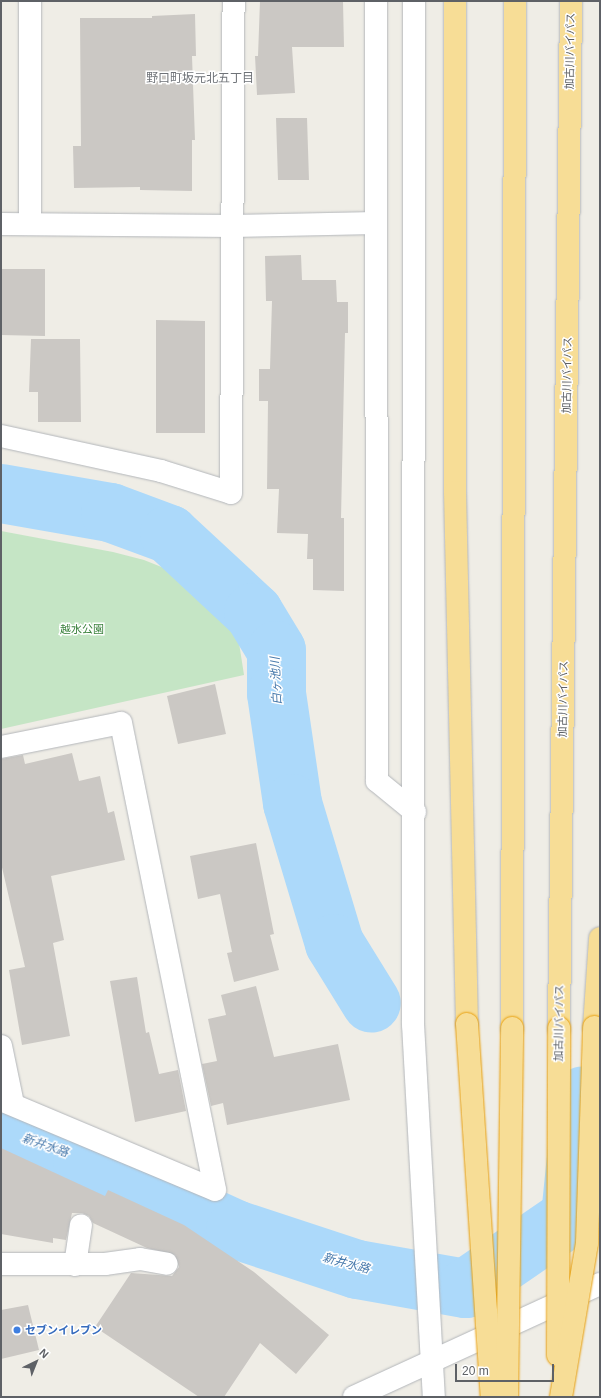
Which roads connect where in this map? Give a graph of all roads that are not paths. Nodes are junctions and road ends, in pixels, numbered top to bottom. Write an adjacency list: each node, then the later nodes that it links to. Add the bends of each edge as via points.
1 (30, 1): 10 (street)
2 (234, 1): 11 (street)
3 (376, 1): 8 (street)
4 (414, 1): 14 (street)
5 (455, 1): 26 (highway, bridge, via 454,492 467,1024)
6 (516, 1): 27 (highway, bridge, via 512,1028)
7 (571, 1): 28 (highway, 加古川バイパス, bridge)
8 (376, 223): 11 (street); 14 (street, via 377,781)
9 (1, 224): 10 (street)
10 (30, 224): 11 (street)
11 (233, 226): 12 (street, via 231,492 161,471)
12 (1, 436)
13 (1, 747): 17 (street, via 121,723 215,1190)
14 (415, 812): 23 (street, via 413,1024)
15 (600, 938): 29 (highway, bridge, via 594,1027 587,1243)
16 (1, 1046): 17 (street)
17 (7, 1102)
18 (81, 1226): 20 (street)
19 (1, 1264): 20 (street)
20 (75, 1264): 21 (street, via 140,1260)
21 (167, 1264)
22 (600, 1284): 23 (street)
23 (432, 1362): 24 (street); 25 (street)
24 (354, 1397)
25 (434, 1397)
26 (492, 1397)
27 (507, 1397)
28 (557, 1397)
29 (561, 1397)

